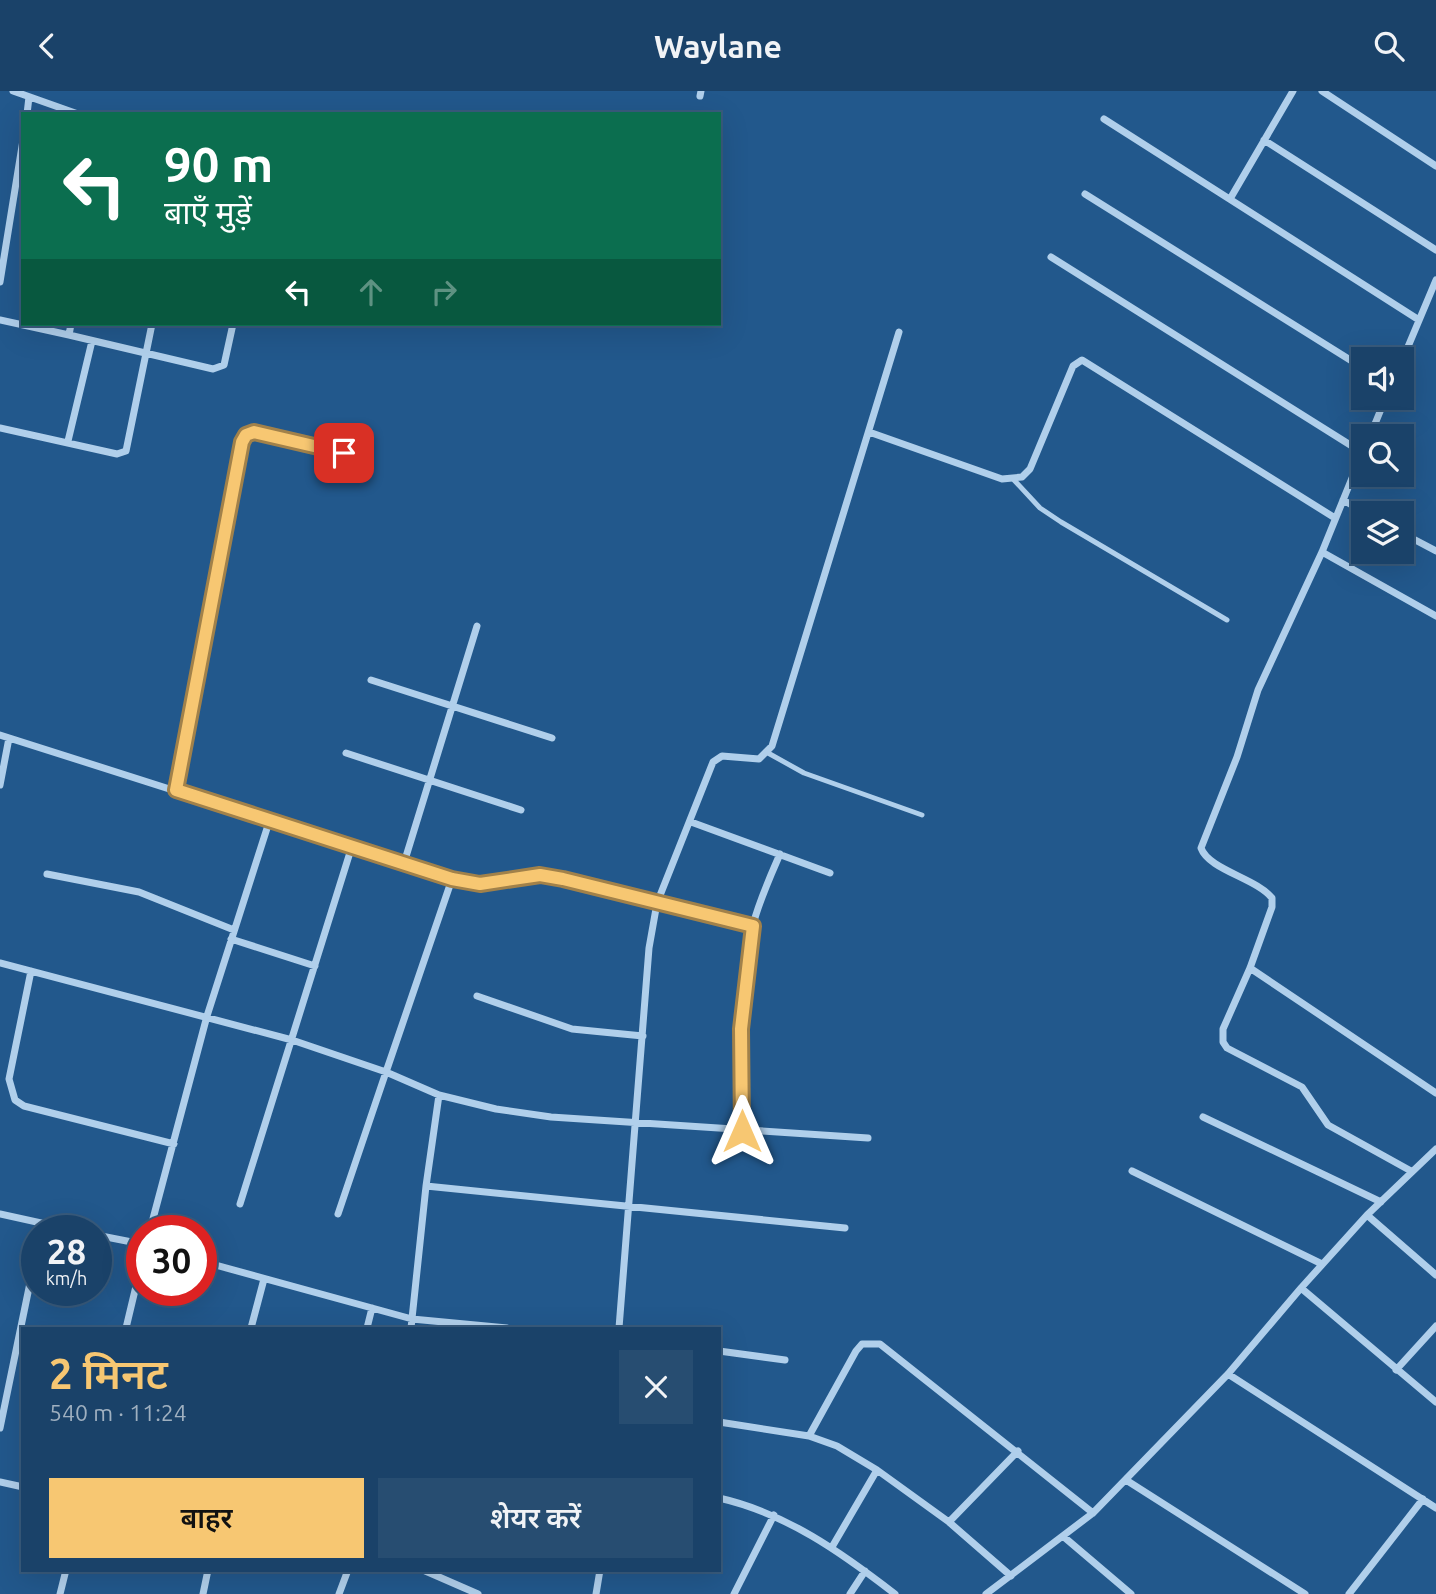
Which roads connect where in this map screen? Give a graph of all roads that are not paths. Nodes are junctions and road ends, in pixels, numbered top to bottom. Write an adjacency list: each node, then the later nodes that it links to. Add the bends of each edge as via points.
1 (13, 91): 5 (street)
2 (47, 91): 6 (street)
3 (1293, 91): 10 (street)
4 (1322, 91): 12 (street)
5 (29, 97): 6 (street); 7 (street)
6 (44, 101): 8 (street)
7 (27, 112)
8 (73, 112)
9 (1104, 119): 14 (street)
10 (1264, 140): 14 (street); 15 (street)
11 (21, 152): 18 (street)
12 (1436, 166)
13 (1085, 194): 31 (street)
14 (1230, 199): 20 (street)
15 (1436, 250)
16 (1051, 257): 35 (street)
17 (1436, 280): 20 (street)
18 (0, 282)
19 (0, 320): 21 (street)
20 (1419, 320): 29 (street)
21 (21, 325)
22 (28, 326): 27 (street)
23 (71, 326): 27 (street)
24 (152, 326): 30 (street)
25 (233, 326): 30 (street, via 227,358 219,367)
26 (899, 332): 33 (street)
27 (69, 335): 28 (street)
28 (92, 341): 30 (street); 34 (street)
29 (1408, 347)
30 (147, 353): 34 (street, via 126,451 117,454)
31 (1351, 360)
32 (0, 428): 34 (street)
33 (869, 432): 37 (street); 54 (street)
34 (68, 442)
35 (1351, 444)
36 (344, 453): 57 (street, via 254,432 242,442)
37 (1014, 480): 41 (street, via 1030,469 1073,366 1082,360); 46 (lane, via 1024,495 1050,515)
38 (1351, 481): 39 (street)
39 (1343, 500): 40 (street); 41 (street)
40 (1351, 505)
41 (1335, 518): 44 (street)
42 (1414, 539): 43 (street)
43 (1436, 551)
44 (1322, 552): 45 (street); 74 (street, via 1258,689 1237,757 1202,841 1207,857 1272,898)
45 (1436, 616)
46 (1227, 620)
47 (477, 626): 49 (street)
48 (371, 680): 49 (street)
49 (452, 707): 52 (street); 55 (street)
50 (0, 735): 51 (street)
51 (9, 738): 56 (street); 57 (street)
52 (552, 738)
53 (346, 753): 55 (street)
54 (768, 753): 59 (lane, via 804,773); 61 (street, via 751,760 722,756 713,762)
55 (429, 780): 58 (street); 64 (street)
56 (0, 785)
57 (176, 790): 60 (street)
58 (520, 810)
59 (922, 815)
60 (270, 819): 62 (street); 70 (street)
61 (691, 822): 63 (street); 68 (street)
62 (352, 846): 64 (street); 73 (street)
63 (780, 854): 65 (street); 69 (street)
64 (404, 863): 67 (street)
65 (830, 873)
66 (47, 874): 70 (street, via 139,892)
67 (452, 879): 68 (street, via 480,884 540,875); 80 (street)
68 (657, 903): 69 (street); 78 (street)
69 (753, 926): 85 (street, via 741,1029)
70 (234, 930): 71 (street)
71 (231, 939): 73 (street); 77 (street)
72 (0, 963): 75 (street)
73 (315, 966): 79 (street)
74 (1250, 968): 81 (street); 90 (street, via 1223,1029 1227,1048 1302,1087 1328,1125)
75 (31, 971): 77 (street); 87 (street, via 9,1079 15,1100 23,1106)
76 (477, 996): 78 (street, via 572,1029)
77 (206, 1016): 79 (street); 87 (street)
78 (643, 1036): 84 (street)
79 (292, 1040): 80 (street); 93 (street)
80 (386, 1072): 82 (street); 96 (street)
81 (1436, 1093)
82 (439, 1095): 84 (street, via 537,1115); 91 (street)
83 (1203, 1117): 92 (street)
84 (637, 1122): 85 (street); 94 (street)
85 (742, 1131): 86 (street)
86 (868, 1138)
87 (174, 1144): 97 (street)
88 (1436, 1149): 90 (street)
89 (1132, 1171): 101 (street)
90 (1411, 1171): 92 (street)
91 (426, 1185): 94 (street); 109 (street)
92 (1381, 1202): 98 (street)
93 (240, 1204)
94 (628, 1204): 100 (street); 115 (street)
95 (0, 1214): 99 (street)
96 (338, 1214)
97 (154, 1215)
98 (1367, 1215): 101 (street); 103 (street)
99 (21, 1221)
100 (845, 1227)
101 (1322, 1264): 105 (street)
102 (217, 1266): 104 (street)
103 (1436, 1275)
104 (264, 1279): 108 (street); 112 (street)
105 (1301, 1288): 118 (street); 119 (street)
106 (25, 1306): 122 (street)
107 (131, 1306): 111 (street)
108 (372, 1308): 109 (street); 113 (street)
109 (412, 1324): 114 (street)
110 (1436, 1326): 118 (street)
111 (126, 1327)
112 (251, 1327)
113 (367, 1327)
114 (484, 1327)
115 (619, 1327)
116 (721, 1351): 117 (street)
117 (785, 1360)
118 (1396, 1370): 120 (street)
119 (1228, 1374): 126 (street); 130 (street)
120 (1436, 1402)
121 (721, 1422): 123 (street)
122 (0, 1428)
123 (810, 1436): 124 (street, via 856,1351 872,1342 920,1373); 125 (street)
124 (1018, 1451): 132 (street); 134 (street)
125 (877, 1470): 134 (street); 136 (street)
126 (1126, 1480): 132 (street); 154 (street)
127 (0, 1482): 128 (street)
128 (21, 1487)
129 (721, 1499): 133 (street)
130 (1423, 1499): 131 (street); 155 (street)
131 (1436, 1508)
132 (1093, 1513): 135 (street)
133 (774, 1515): 136 (street); 149 (street)
134 (949, 1522): 143 (street)
135 (1063, 1537): 143 (street); 153 (street)
136 (832, 1547): 137 (street)
137 (865, 1571): 150 (street); 151 (street)
138 (66, 1572): 144 (street)
139 (208, 1572): 145 (street)
140 (347, 1572): 146 (street)
141 (428, 1572): 147 (street)
142 (600, 1572): 148 (street)
143 (1011, 1576): 152 (street)
144 (60, 1594)
145 (203, 1594)
146 (339, 1594)
147 (478, 1594)
148 (596, 1594)
149 (734, 1594)
150 (850, 1594)
151 (895, 1594)
152 (986, 1594)
153 (1131, 1594)
154 (1305, 1594)
155 (1349, 1594)

